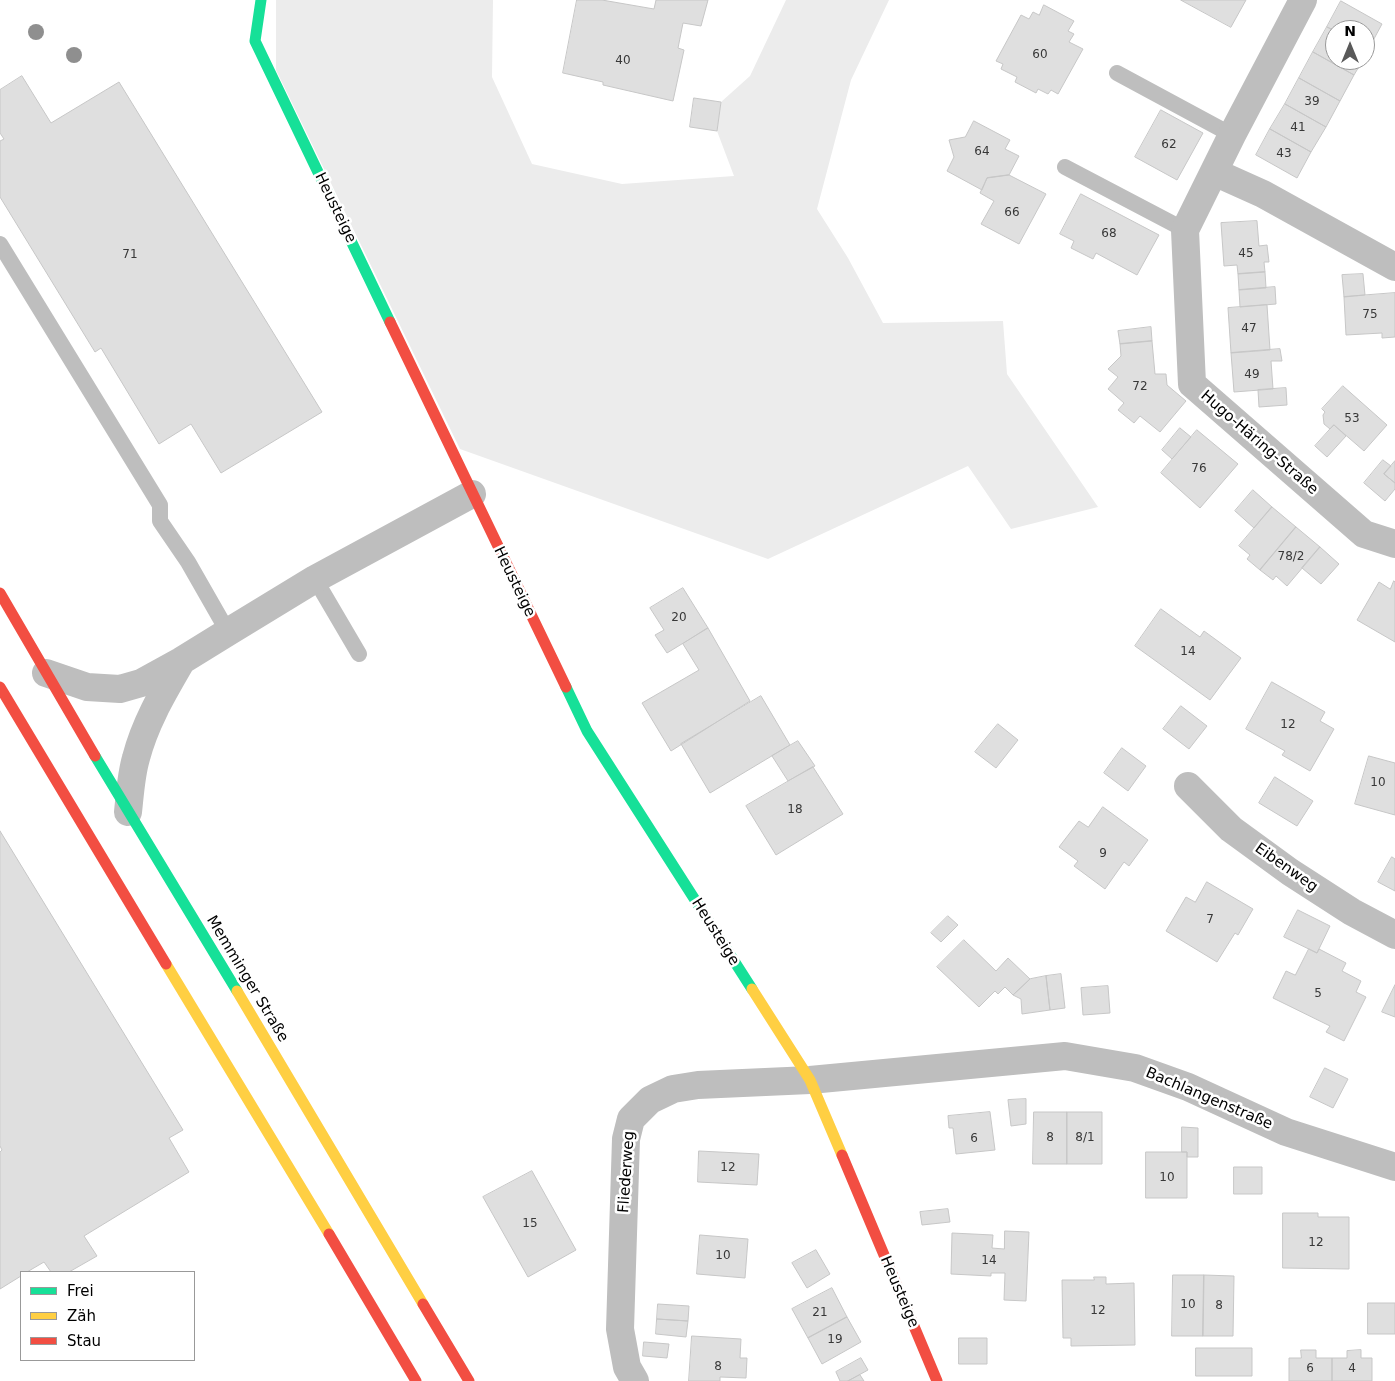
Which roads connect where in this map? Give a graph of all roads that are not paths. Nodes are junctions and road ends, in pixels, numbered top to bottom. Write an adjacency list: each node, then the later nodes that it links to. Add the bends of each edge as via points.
1 (262, 0): 10 (main road, Heusteige, via 255,41)
2 (1303, 0): 4 (street, Hugo-Häring-Straße)
3 (1117, 73): 4 (lane)
4 (1232, 135): 6 (street, Hugo-Häring-Straße)
5 (1065, 167): 7 (lane)
6 (1214, 172): 7 (street, Hugo-Häring-Straße); 9 (street, via 1263,194)
7 (1185, 230): 11 (street, Hugo-Häring-Straße, via 1192,384 1364,534)
8 (0, 244): 14 (lane, via 160,505 160,521)
9 (1395, 267)
10 (472, 494): 12 (street); 22 (main road, Heusteige, via 587,731)
11 (1395, 544)
12 (316, 580): 14 (street); 15 (lane)
13 (0, 593): 17 (main road, Memminger Straße)
14 (228, 632): 16 (street)
15 (359, 654)
16 (181, 661): 17 (street, via 141,683 120,689 87,686); 20 (street, via 144,731 136,758)
17 (46, 673): 20 (main road, Memminger Straße)
18 (0, 688): 24 (main road)
19 (1188, 786): 21 (street, Eibenweg, via 1231,829 1290,872 1352,912)
20 (128, 812): 25 (main road, Memminger Straße)
21 (1395, 934)
22 (810, 1080): 23 (street, Bachlangenstraße, via 1065,1056 1135,1068 1188,1087 1286,1132); 26 (street, Fliederweg, via 673,1089 650,1100 631,1119 626,1139 620,1329 627,1367); 27 (main road, Heusteige)
23 (1395, 1167)
24 (416, 1381)
25 (469, 1381)
26 (635, 1381)
27 (937, 1381)

